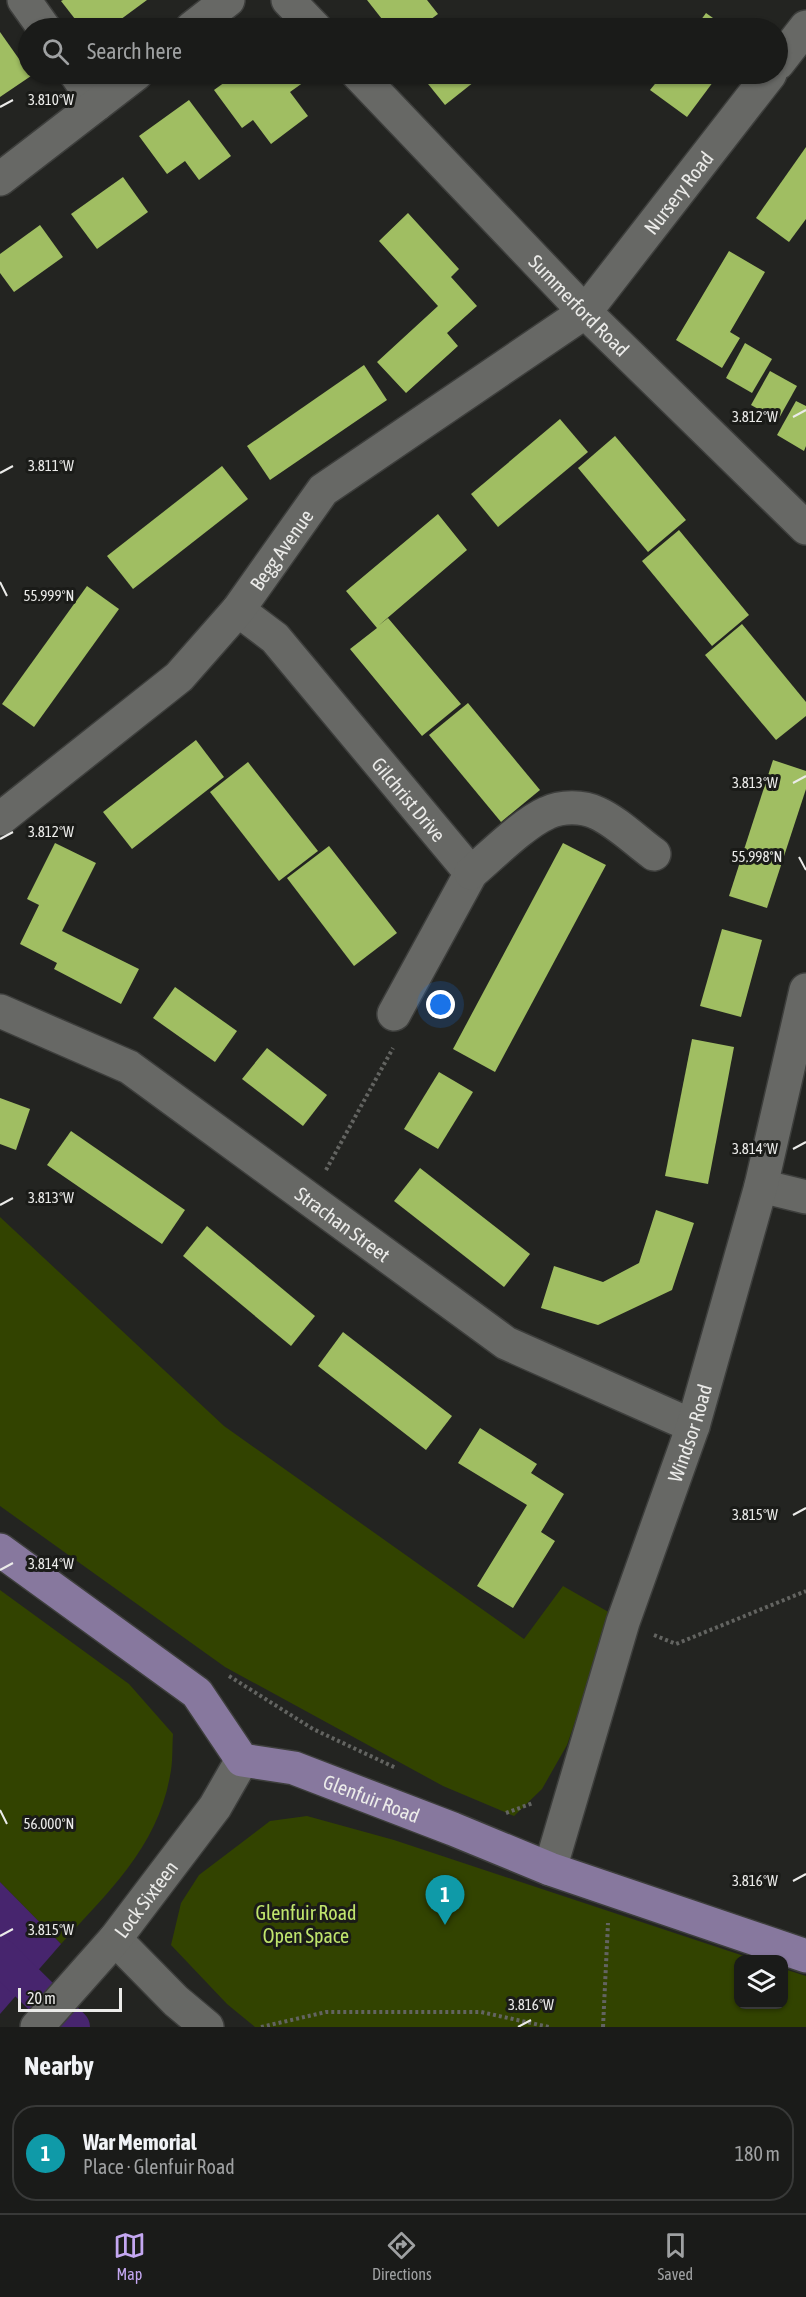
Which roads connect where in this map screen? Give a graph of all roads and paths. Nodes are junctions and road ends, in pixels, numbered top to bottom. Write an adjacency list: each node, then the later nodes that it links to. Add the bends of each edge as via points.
1 (24, 0): 4 (street)
2 (228, 0): 5 (street)
3 (288, 0): 6 (street)
4 (37, 18)
5 (205, 18)
6 (305, 18)
7 (806, 27): 8 (street)
8 (788, 49)
9 (82, 84): 13 (street)
10 (123, 84): 13 (street)
11 (368, 84): 15 (street, Summerford Road)
12 (762, 84): 15 (street, Nursery Road)
13 (97, 104): 14 (street)
14 (0, 179)
15 (585, 312): 16 (street, Summerford Road); 17 (street, Begg Avenue, via 323,490)
16 (806, 528)
17 (238, 610): 18 (street, Begg Avenue, via 179,677); 20 (street, Gilchrist Drive, via 275,638)
18 (0, 819)
19 (654, 854): 20 (street, via 596,812 562,808 535,820)
20 (471, 873): 23 (street)
21 (806, 990): 24 (street, Windsor Road)
22 (0, 1011): 26 (street, Strachan Street, via 129,1067)
23 (394, 1014): 26 (path, via 393,1051)
24 (761, 1186): 25 (street); 27 (street, Windsor Road)
25 (806, 1197)
26 (310, 1200): 27 (street, Strachan Street, via 506,1343)
27 (693, 1426): 30 (street, Windsor Road)
28 (0, 1550): 32 (main road, via 198,1693)
29 (806, 1590): 30 (path, via 676,1644)
30 (623, 1622): 36 (street, Windsor Road)
31 (221, 1671): 33 (path, via 312,1729)
32 (242, 1761): 36 (main road, Glenfuir Road, via 294,1768); 38 (street, Lock Sixteen, via 214,1807)
33 (399, 1769)
34 (537, 1801): 35 (path)
35 (498, 1816)
36 (550, 1869): 37 (main road, Glenfuir Road)
37 (607, 1889): 39 (main road, Glenfuir Road); 44 (path, via 609,1944)
38 (115, 1939): 40 (street, Lock Sixteen); 41 (street)
39 (806, 1956)
40 (37, 2027)
41 (207, 2027)
42 (261, 2027): 43 (path, via 326,2012 481,2012)
43 (549, 2027)
44 (603, 2027)

